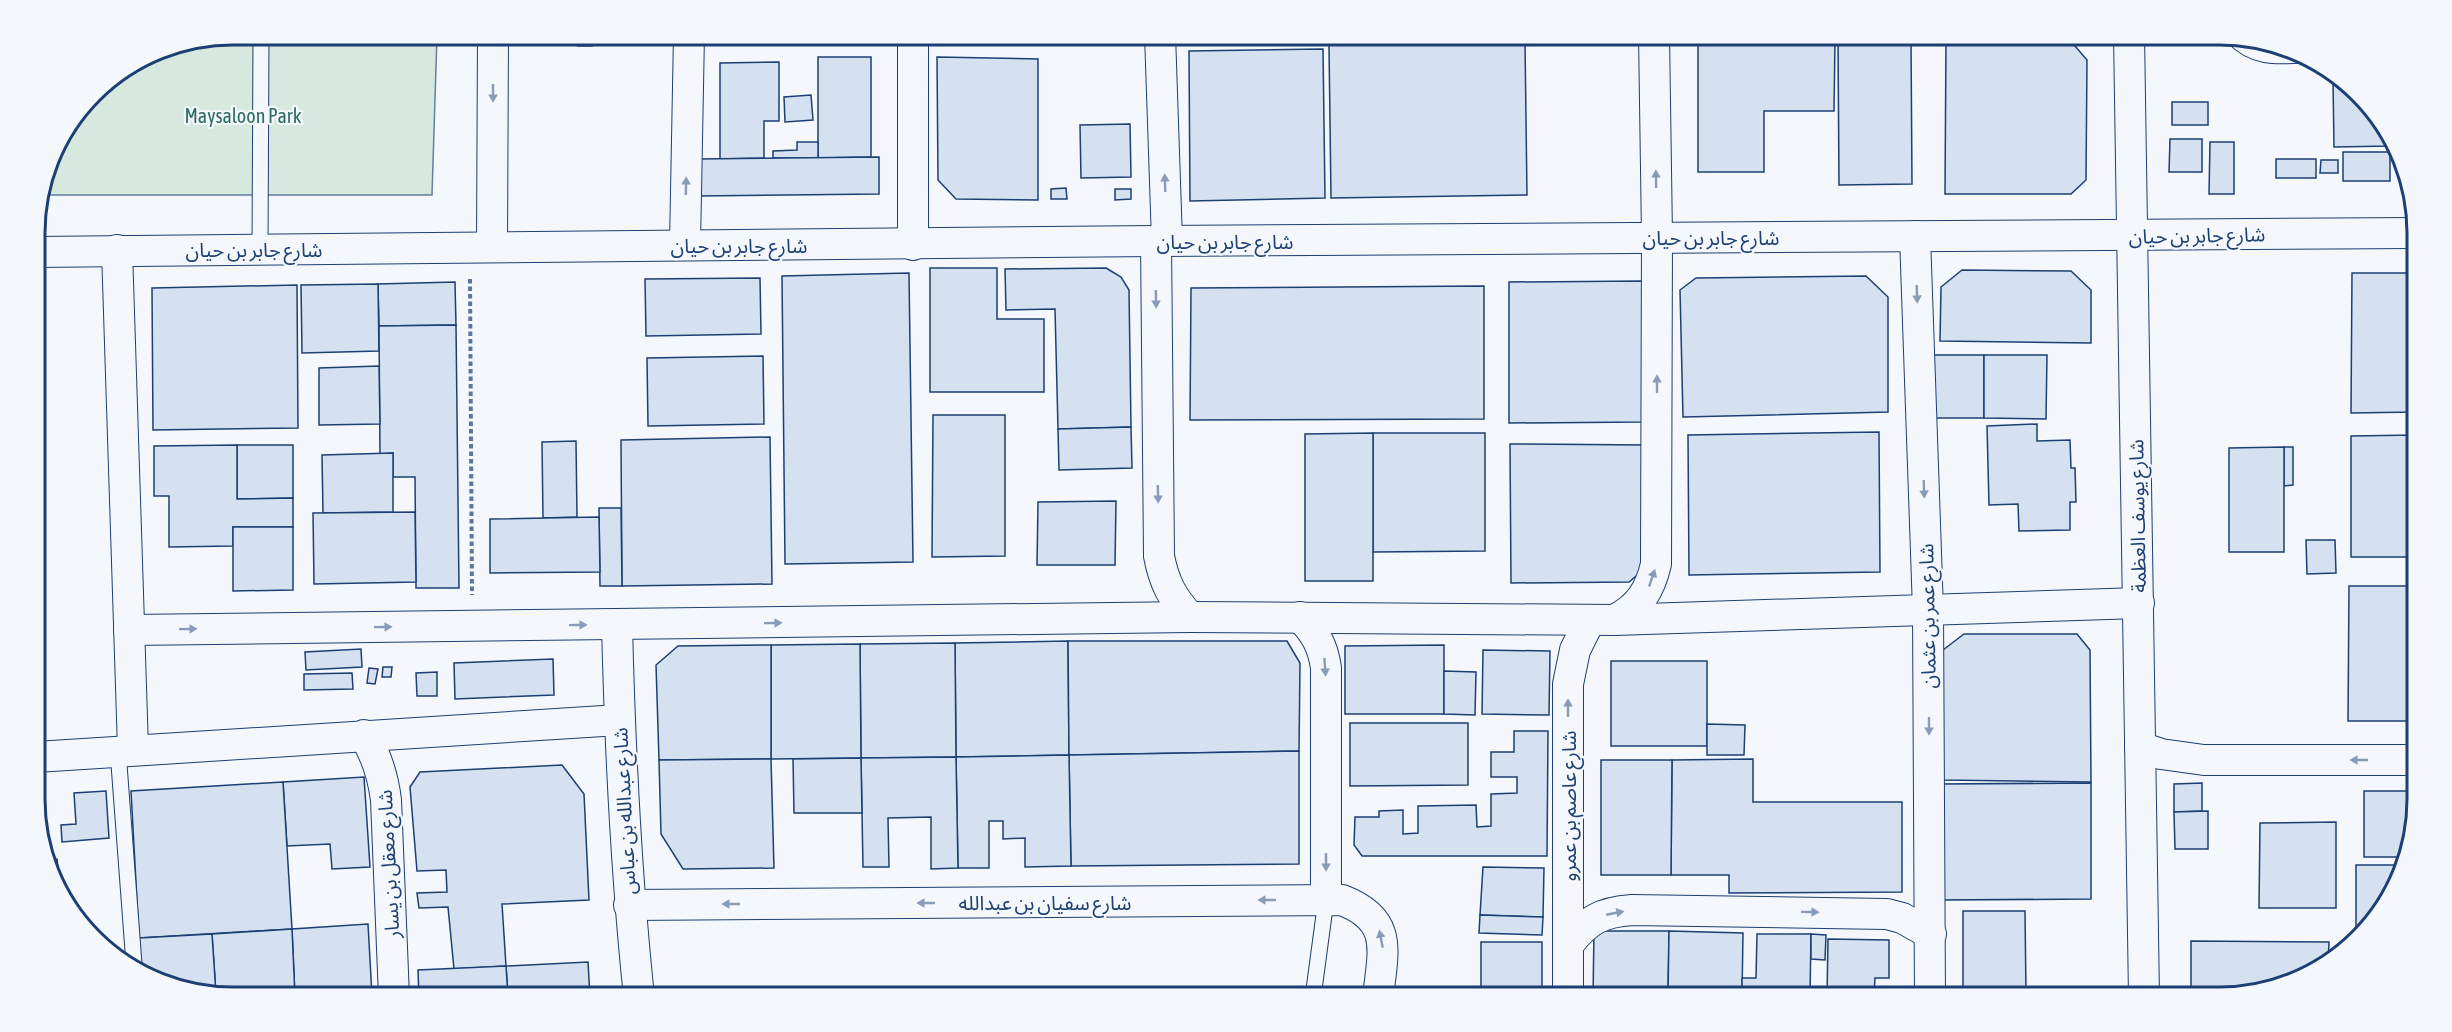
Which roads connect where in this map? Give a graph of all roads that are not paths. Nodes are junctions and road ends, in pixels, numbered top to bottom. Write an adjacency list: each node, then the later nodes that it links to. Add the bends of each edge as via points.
1 (261, 45): 18 (lane)
2 (492, 45): 17 (street, one-way to 17)
3 (689, 45): 16 (street, one-way to 3)
4 (913, 45): 15 (street)
5 (1160, 45): 14 (street, one-way to 5)
6 (1654, 45): 13 (street, one-way to 6)
7 (2130, 45): 11 (street, شارع يوسف العظمة)
8 (2242, 47): 9 (lane, via 2258,54)
9 (2284, 57)
10 (2407, 233): 11 (street, شارع جابر بن حيان)
11 (2132, 235): 12 (street, شارع جابر بن حيان); 21 (street, شارع يوسف العظمة)
12 (1915, 236): 13 (street, شارع جابر بن حيان); 22 (street, شارع عمر بن عثمان, one-way to 22)
13 (1657, 237): 14 (street, شارع جابر بن حيان); 25 (street, one-way to 13, via 1629,613 1652,582 1656,564)
14 (1161, 241): 15 (street, شارع جابر بن حيان); 23 (street, one-way to 23, via 1159,556 1163,579 1174,600)
15 (913, 244): 16 (street, شارع جابر بن حيان)
16 (685, 245): 17 (street, شارع جابر بن حيان)
17 (481, 247): 18 (street, شارع جابر بن حيان)
18 (260, 249): 19 (street, شارع جابر بن حيان)
19 (117, 250): 20 (street, شارع جابر بن حيان); 27 (street)
20 (45, 252)
21 (2139, 603): 22 (street); 30 (street, شارع يوسف العظمة)
22 (1928, 610): 25 (street); 36 (street, شارع عمر بن عثمان, one-way to 36)
23 (1190, 617): 24 (street); 26 (street, one-way to 23)
24 (1300, 617): 25 (street); 34 (street, one-way to 34, via 1318,639 1326,668)
25 (1602, 620): 37 (street, شارع عاصم بن عمرو, one-way to 25, via 1568,684 1575,650)
26 (617, 625): 27 (street, one-way to 26); 28 (street, شارع عبدالله بن عباس)
27 (129, 630): 31 (street)
28 (619, 720): 29 (street); 35 (street, شارع عبدالله بن عباس)
29 (364, 735): 31 (street); 39 (street, شارع معقل بن يسار, via 383,776 386,800)
30 (2140, 747): 33 (street, one-way to 30, via 2204,760); 45 (street, شارع يوسف العظمة)
31 (125, 750): 32 (street); 38 (lane)
32 (45, 756)
33 (2407, 760)
34 (1326, 900): 35 (street, شارع سفيان بن عبدالله, one-way to 35); 41 (lane); 42 (street, شارع سفيان بن عبدالله, one-way to 34, via 1383,939 1375,921 1361,907 1342,900)
35 (629, 905): 40 (street, شارع عبدالله بن عباس)
36 (1931, 934): 37 (street, one-way to 36, via 1595,918 1632,910 1887,914); 44 (street, شارع عمر بن عثمان)
37 (1569, 944): 43 (street, شارع عاصم بن عمرو)
38 (134, 958)
39 (394, 987)
40 (638, 987)
41 (1314, 987)
42 (1379, 987)
43 (1568, 987)
44 (1930, 987)
45 (2144, 987)

